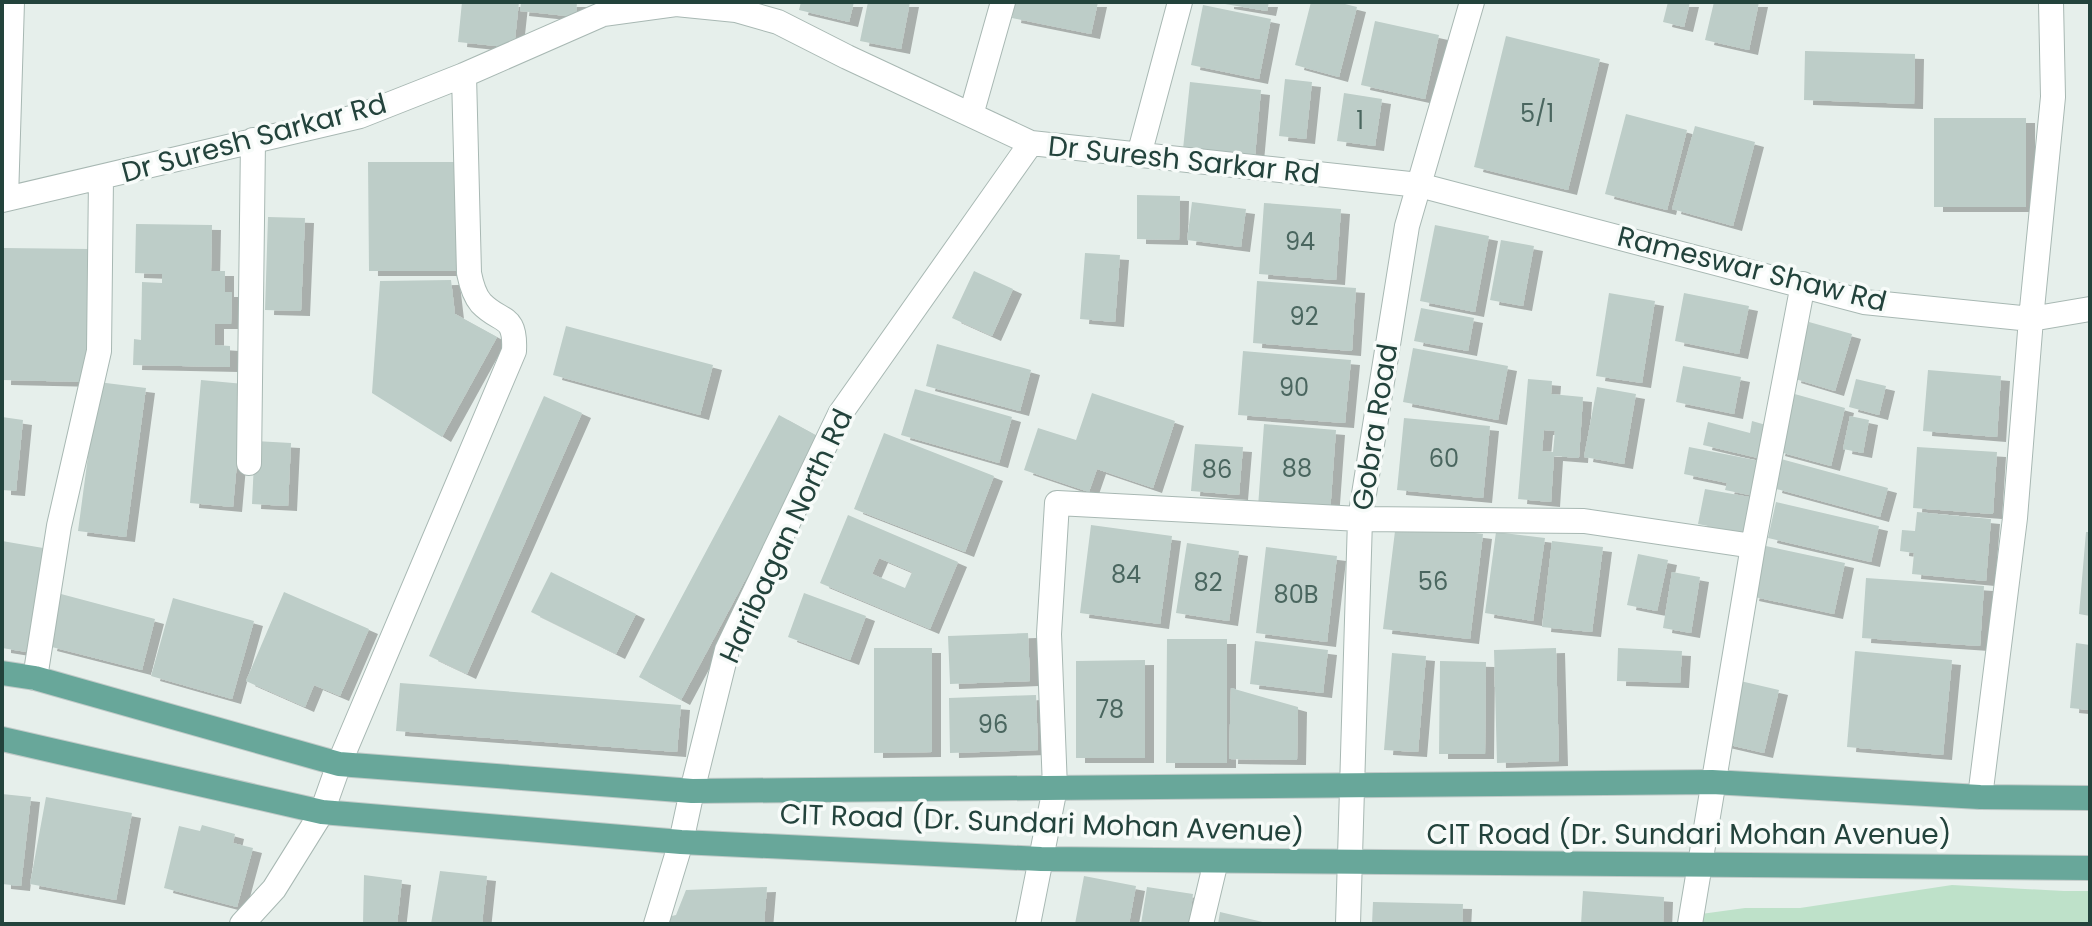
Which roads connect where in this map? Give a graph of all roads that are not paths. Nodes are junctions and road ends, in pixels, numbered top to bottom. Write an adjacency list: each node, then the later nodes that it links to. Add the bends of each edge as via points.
1 (12, 2): 14 (street)
2 (1003, 2): 8 (street)
3 (1180, 2): 11 (street)
4 (1472, 2): 13 (street, Gobra Road)
5 (2051, 2): 17 (street, via 2053,97)
6 (676, 3): 7 (street, Dr Suresh Sarkar Rd, via 603,14); 8 (street, Dr Suresh Sarkar Rd, via 736,10 778,22)
7 (464, 75): 9 (street, Dr Suresh Sarkar Rd, via 360,116); 24 (street, via 469,273 481,302 508,321 515,335 514,351)
8 (971, 115): 10 (street, Dr Suresh Sarkar Rd)
9 (253, 140): 12 (street, Dr Suresh Sarkar Rd); 18 (street)
10 (1031, 143): 11 (street, Dr Suresh Sarkar Rd); 28 (street, Haribagan North Rd, via 840,414 727,650)
11 (1139, 155): 13 (street, Dr Suresh Sarkar Rd)
12 (101, 178): 14 (street, Dr Suresh Sarkar Rd); 22 (street, via 99,351 59,526)
13 (1419, 185): 15 (street, Rameswar Shaw Rd); 19 (street, Gobra Road, via 1407,226)
14 (4, 200)
15 (1803, 284): 17 (street, Rameswar Shaw Rd, via 1864,302); 20 (street)
16 (2090, 309): 17 (street, Rameswar Shaw Rd)
17 (2031, 319): 29 (street, via 2015,518)
18 (249, 463)
19 (1360, 519): 20 (street, CIT Road (Dr. Sundari Mohan Avenue), via 1584,521); 26 (street, Gobra Road); 27 (street, CIT Road (Dr. Sundari Mohan Avenue), via 1057,503 1049,634)
20 (1753, 546): 25 (street, CIT Road (Dr. Sundari Mohan Avenue))
21 (2, 673): 22 (main road, CIT Road (Dr. Sundari Mohan Avenue))
22 (35, 678): 24 (main road, CIT Road (Dr. Sundari Mohan Avenue))
23 (2, 739): 31 (main road, CIT Road (Dr. Sundari Mohan Avenue))
24 (339, 764): 28 (main road, CIT Road (Dr. Sundari Mohan Avenue)); 31 (street)
25 (1712, 782): 26 (main road, CIT Road (Dr. Sundari Mohan Avenue)); 29 (main road, CIT Road (Dr. Sundari Mohan Avenue)); 36 (street)
26 (1351, 784): 27 (main road, CIT Road (Dr. Sundari Mohan Avenue)); 35 (street, Gobra Road)
27 (1055, 788): 28 (main road, CIT Road (Dr. Sundari Mohan Avenue)); 33 (street)
28 (692, 791): 32 (street, Haribagan North Rd)
29 (1980, 797): 30 (main road, CIT Road (Dr. Sundari Mohan Avenue))
30 (2090, 798)
31 (322, 812): 32 (main road, CIT Road (Dr. Sundari Mohan Avenue)); 38 (street, via 274,889)
32 (681, 842): 33 (main road, CIT Road (Dr. Sundari Mohan Avenue)); 39 (street, Haribagan North Rd)
33 (1041, 859): 34 (main road, CIT Road (Dr. Sundari Mohan Avenue)); 40 (street)
34 (1216, 861): 35 (main road, CIT Road (Dr. Sundari Mohan Avenue)); 41 (street)
35 (1349, 862): 36 (main road, CIT Road (Dr. Sundari Mohan Avenue)); 42 (street, Gobra Road)
36 (1699, 864): 37 (main road, CIT Road (Dr. Sundari Mohan Avenue)); 43 (street)
37 (2090, 868)
38 (242, 924)
39 (656, 924)
40 (1028, 924)
41 (1201, 924)
42 (1348, 924)
43 (1690, 924)

